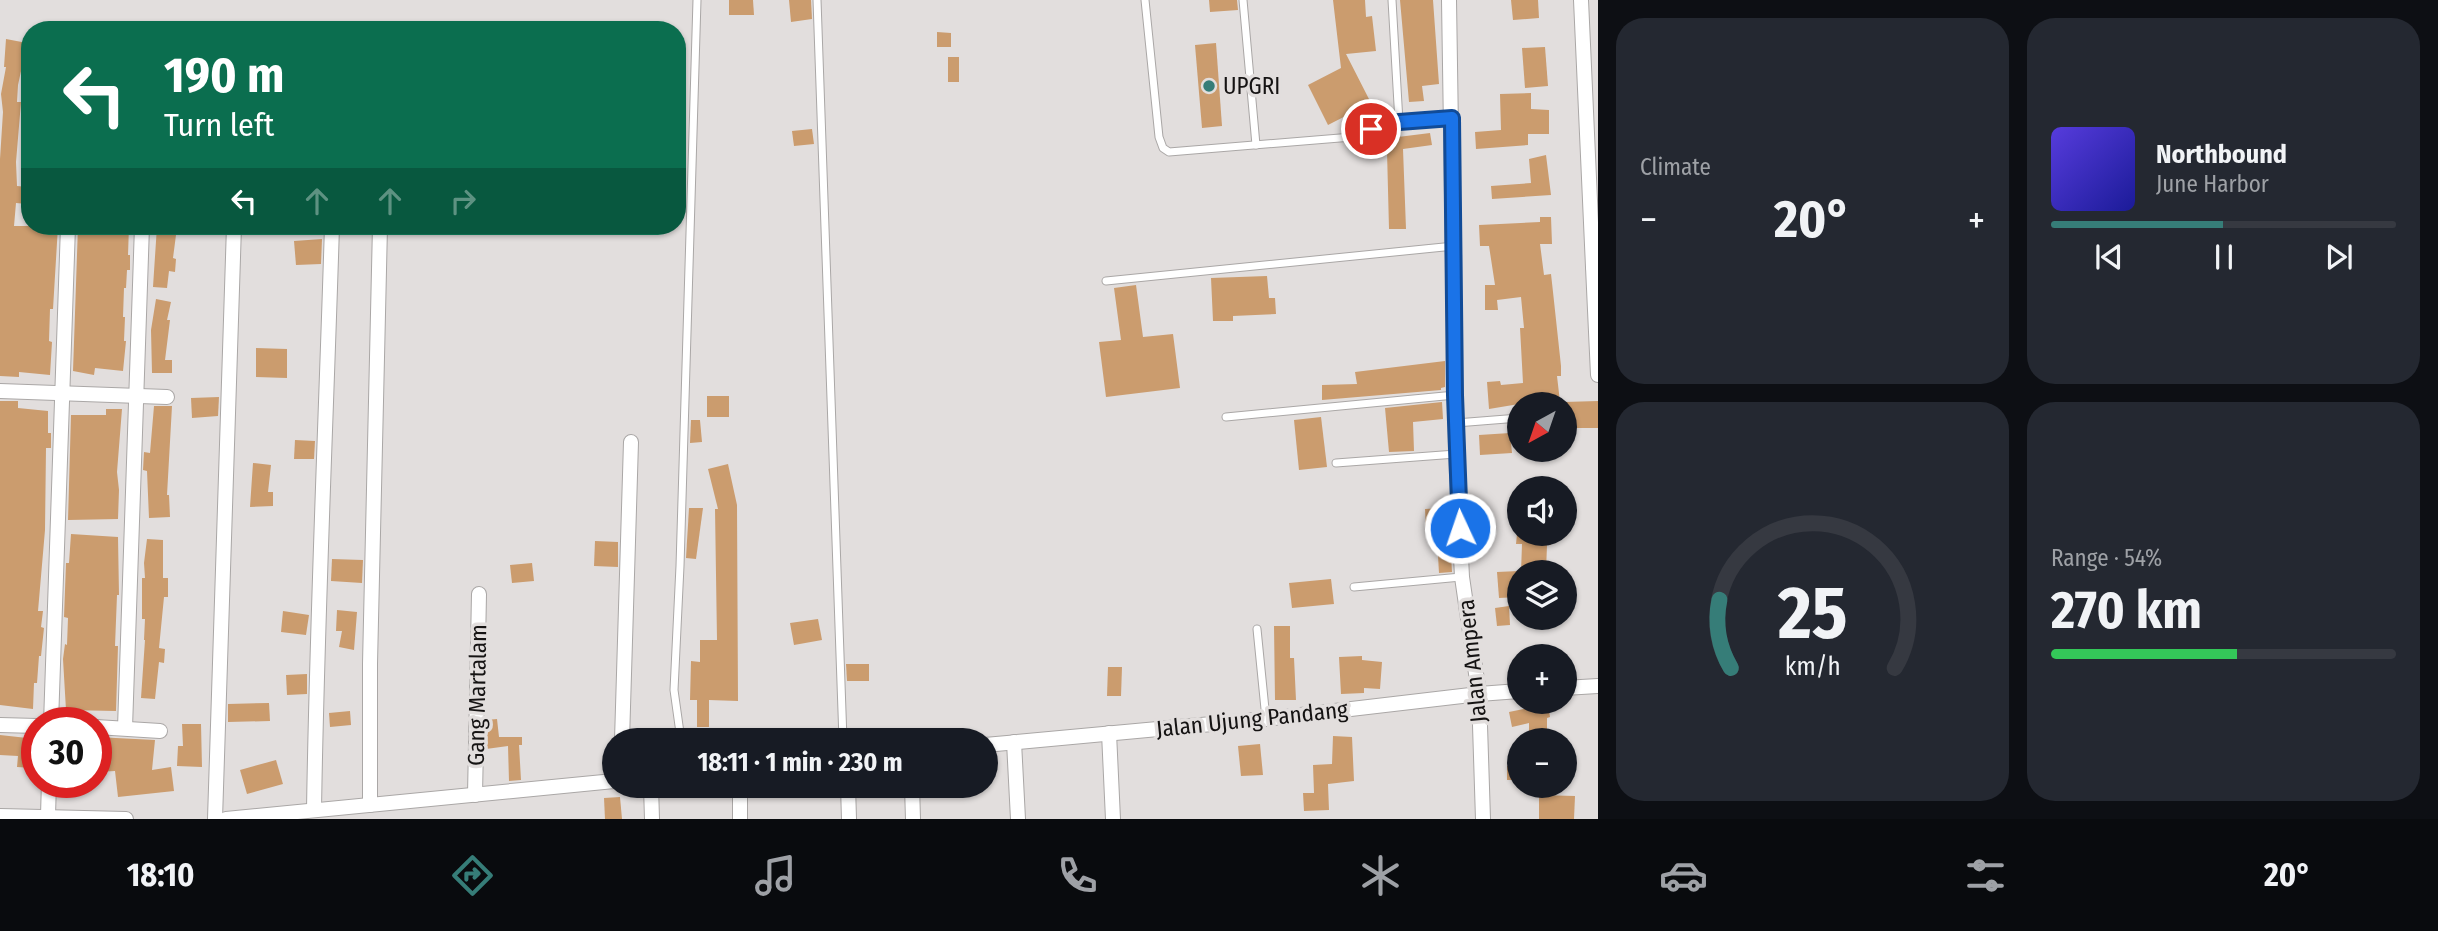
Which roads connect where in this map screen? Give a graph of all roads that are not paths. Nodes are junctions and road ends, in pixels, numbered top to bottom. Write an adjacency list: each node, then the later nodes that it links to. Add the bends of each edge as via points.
1 (697, 0): 46 (lane, via 674,690)
2 (817, 0): 47 (lane)
3 (1145, 0): 10 (lane, via 1163,148 1169,152)
4 (1243, 0): 10 (lane)
5 (1392, 0): 9 (lane)
6 (1449, 0): 8 (street, Jalan Ampera)
7 (1581, 0): 17 (street)
8 (1452, 118): 9 (lane); 16 (street, Jalan Ampera)
9 (1399, 122): 10 (lane, via 1352,137)
10 (1256, 145)
11 (68, 235): 21 (street)
12 (142, 235): 23 (street)
13 (234, 235): 65 (street)
14 (332, 235): 60 (street)
15 (380, 235): 59 (street)
16 (1455, 246): 18 (lane); 22 (street, Jalan Ampera)
17 (1596, 267): 19 (street)
18 (1106, 281)
19 (1598, 375)
20 (0, 391): 21 (street)
21 (61, 395): 23 (street); 39 (street)
22 (1455, 395): 25 (lane); 27 (street, Jalan Ampera)
23 (135, 397): 24 (street); 44 (street)
24 (167, 397)
25 (1226, 417)
26 (1507, 419): 27 (lane)
27 (1456, 423): 29 (street, Jalan Ampera)
28 (631, 442): 45 (street)
29 (1457, 454): 30 (lane); 31 (street, Jalan Ampera)
30 (1336, 464)
31 (1462, 577): 32 (lane); 38 (street, Jalan Ampera)
32 (1354, 587)
33 (479, 594): 53 (street, Gang Martalam)
34 (1256, 629): 40 (lane)
35 (1598, 686): 36 (street)
36 (1577, 687)
37 (1507, 692): 38 (street, Jalan Ujung Pandang)
38 (1479, 694): 40 (street, Jalan Ujung Pandang); 73 (street, Jalan Ampera)
39 (51, 707)
40 (1266, 719): 49 (street, Jalan Ujung Pandang)
41 (0, 725): 42 (street)
42 (21, 726)
43 (112, 728): 44 (street)
44 (125, 728): 48 (street)
45 (622, 728)
46 (679, 728)
47 (843, 728)
48 (160, 731)
49 (1109, 733): 50 (street, Jalan Ujung Pandang); 72 (street)
50 (1014, 742): 51 (street, Jalan Ujung Pandang); 71 (street)
51 (998, 744)
52 (602, 782): 53 (street)
53 (475, 795): 59 (street)
54 (49, 798): 61 (street)
55 (651, 798): 67 (street)
56 (740, 798): 68 (street)
57 (848, 798): 69 (street)
58 (912, 798): 70 (street)
59 (370, 805): 60 (street)
60 (314, 810): 63 (street)
61 (48, 815): 62 (street); 64 (street)
62 (0, 816)
63 (244, 818): 66 (street)
64 (126, 819)
65 (215, 819)
66 (226, 819)
67 (652, 819)
68 (740, 819)
69 (849, 819)
70 (913, 819)
71 (1018, 819)
72 (1113, 819)
73 (1483, 819)

